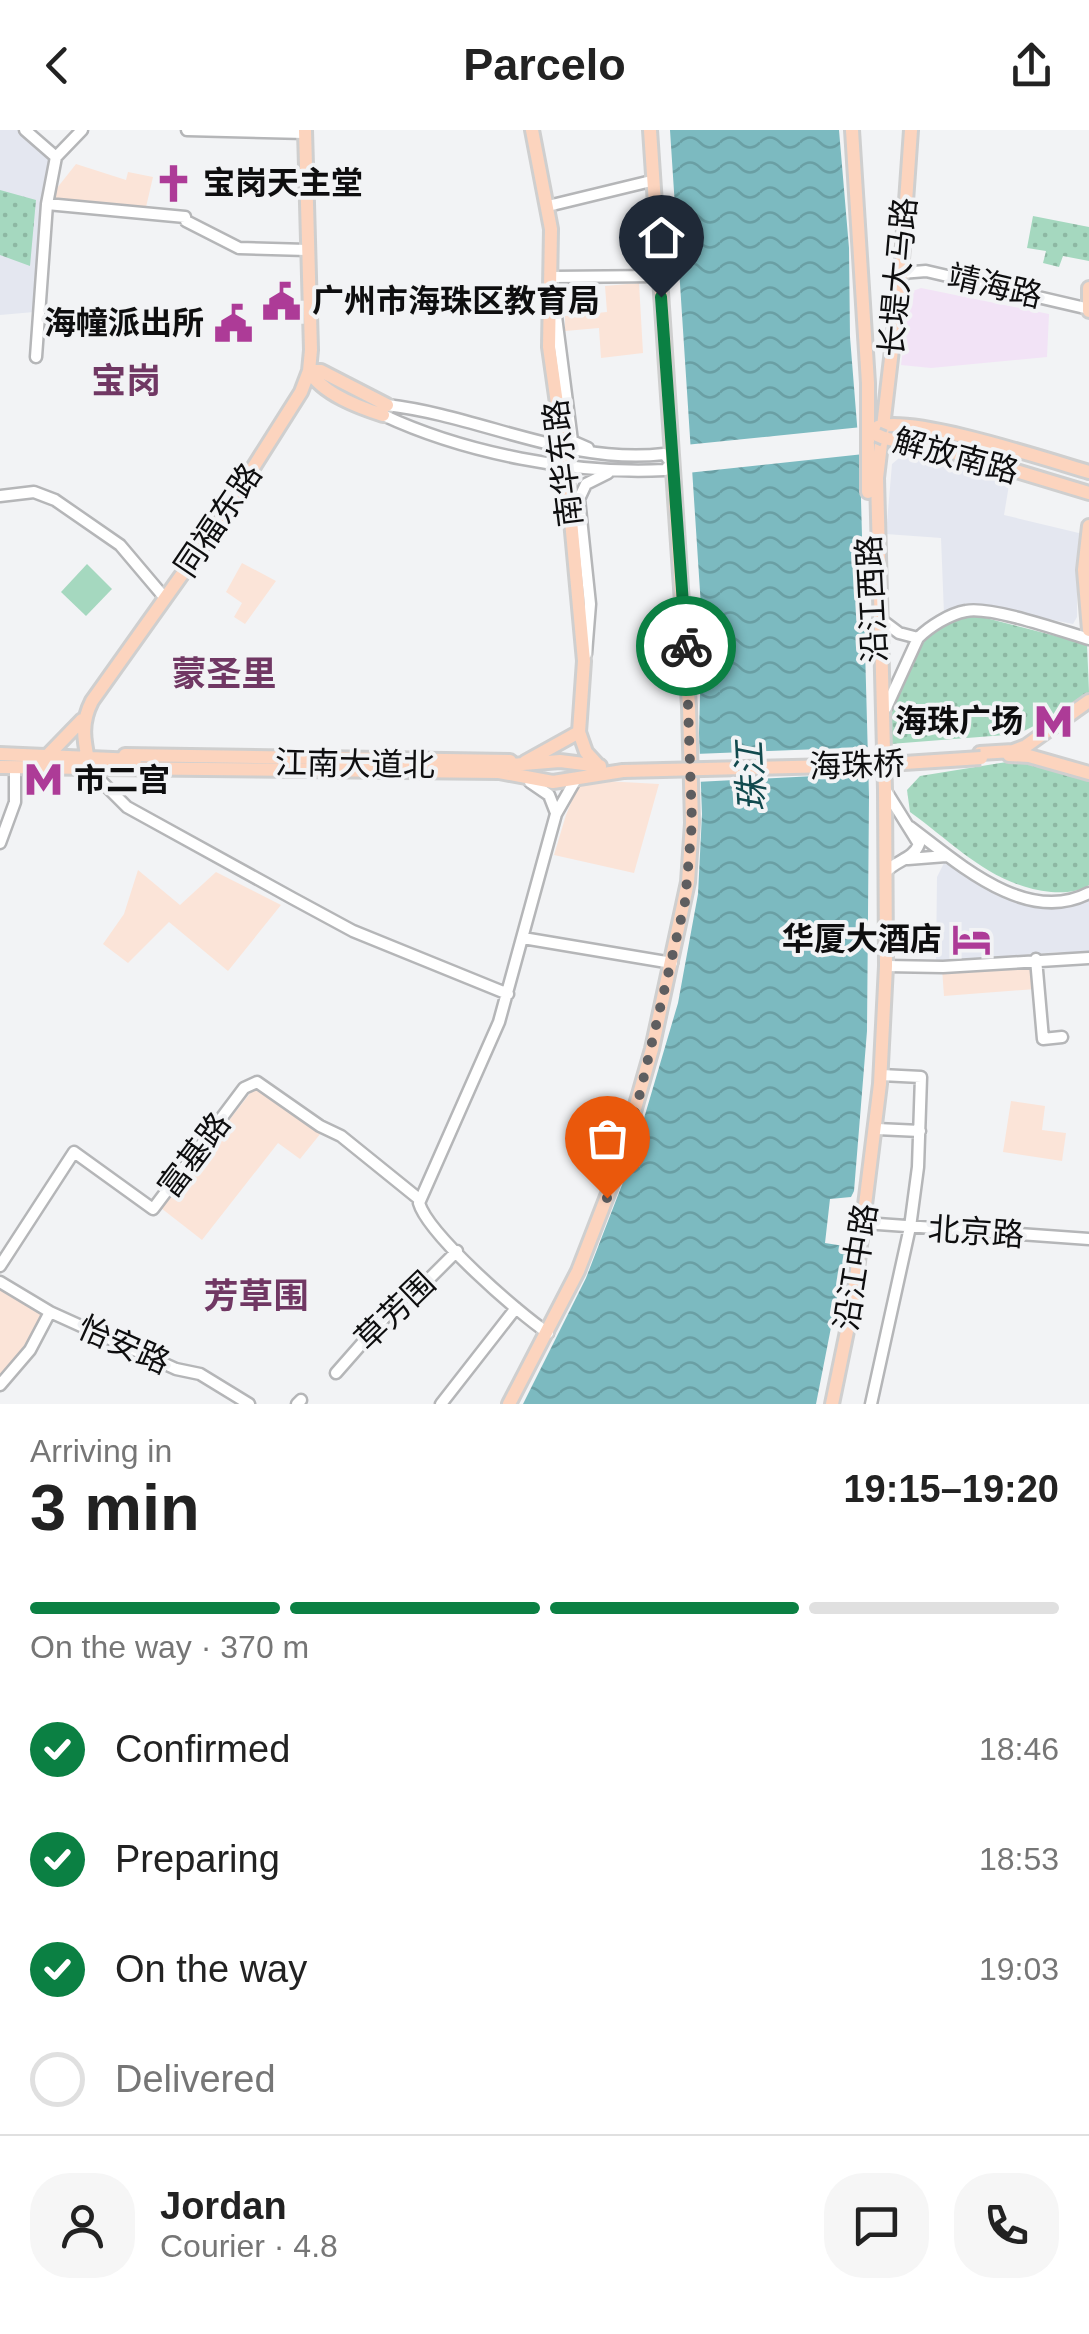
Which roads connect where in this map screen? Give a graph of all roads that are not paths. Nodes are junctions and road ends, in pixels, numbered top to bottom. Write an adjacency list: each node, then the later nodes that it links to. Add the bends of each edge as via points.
1 (25, 130): 9 (street)
2 (82, 130): 9 (street)
3 (186, 130): 8 (street)
4 (532, 130): 12 (main road, 南华东路)
5 (646, 130): 10 (main road); 15 (main road)
6 (852, 130): 23 (main road, 沿江西路)
7 (911, 130): 14 (main road, 长堤大马路)
8 (305, 132): 13 (main road, 同福东路)
9 (56, 156): 11 (street)
10 (646, 182): 12 (street); 15 (main road)
11 (46, 204): 13 (street, via 185,216 239,248); 19 (street)
12 (548, 206): 16 (main road, 南华东路)
13 (308, 252): 20 (main road, 同福东路)
14 (901, 273): 18 (street, 靖海路, via 926,270); 22 (main road, 长堤大马路)
15 (656, 277): 16 (street); 29 (main road)
16 (552, 283): 21 (main road); 27 (main road, 南华东路, via 550,367)
17 (1089, 288): 18 (main road)
18 (1089, 310)
19 (36, 357)
20 (309, 372): 24 (main road, via 315,382); 39 (main road, 同福东路, via 237,495)
21 (559, 374)
22 (889, 382): 23 (main road); 26 (main road, 长堤大马路)
23 (868, 383): 26 (main road, 沿江西路)
24 (385, 410): 27 (street, via 419,410); 30 (street, via 431,434)
25 (914, 427): 26 (main road, 解放南路); 28 (street); 32 (main road, 解放南路)
26 (879, 432): 28 (main road, 解放南路); 33 (main road, 沿江西路); 78 (main road, 沿江西路, via 868,515 881,908)
27 (569, 445): 29 (street); 30 (main road, 南华东路)
28 (908, 445): 33 (main road, via 887,456); 34 (main road, 解放南路)
29 (667, 462): 31 (street); 73 (main road, via 687,768)
30 (566, 467): 31 (street); 36 (main road, 南华东路)
31 (614, 471): 37 (street, via 582,489)
32 (1089, 471)
33 (877, 478): 40 (main road, 沿江西路)
34 (1089, 493)
35 (0, 496): 39 (street, via 34,492 56,500 120,545)
36 (568, 498): 37 (street); 44 (main road, 南华东路)
37 (582, 525): 44 (street, via 590,614)
38 (1089, 526): 41 (main road)
39 (164, 597): 47 (main road, 同福东路)
40 (879, 618): 42 (street); 46 (main road, 沿江西路)
41 (1089, 630)
42 (918, 638): 43 (street, via 967,610); 46 (street)
43 (1089, 639)
44 (584, 661): 48 (main road, 南华东路)
45 (1088, 702): 51 (main road, 海珠桥, via 1026,746)
46 (883, 713): 61 (main road, 沿江西路)
47 (84, 718): 50 (main road, 同福东路); 52 (main road)
48 (579, 732): 53 (main road); 55 (main road)
49 (0, 754): 50 (main road)
50 (49, 754): 52 (main road)
51 (980, 756): 58 (main road, 海珠桥, bridge, via 873,765); 59 (main road, 海珠桥, via 1020,755)
52 (89, 764): 55 (main road, 江南大道北); 56 (main road); 57 (main road, 江南大道北); 62 (street)
53 (598, 766): 55 (main road, 江南大道北); 58 (main road, 江南大道北)
54 (0, 767): 56 (main road)
55 (525, 767): 57 (main road, 江南大道北, via 457,773); 57 (main road); 60 (main road, 江南大道北, via 553,782); 63 (street)
56 (15, 768): 65 (street)
57 (113, 769): 62 (street)
58 (622, 769): 60 (main road, 江南大道北)
59 (1089, 772)
60 (576, 779): 63 (street)
61 (886, 790): 64 (street); 68 (main road, 沿江西路)
62 (113, 792): 75 (street, via 126,807 353,930)
63 (556, 814): 70 (street)
64 (910, 827): 66 (street); 67 (street, via 919,844)
65 (4, 846)
66 (946, 856): 67 (street); 69 (street, via 1027,899)
67 (905, 859): 68 (street)
68 (885, 872): 74 (main road, 沿江西路)
69 (1089, 893)
70 (523, 938): 73 (street); 75 (street)
71 (1089, 958): 72 (street)
72 (1036, 959): 74 (street); 76 (street, via 1043,1039)
73 (668, 962): 89 (main road, via 612,1162)
74 (886, 966): 77 (main road, 沿江西路)
75 (508, 994): 80 (street)
76 (1062, 1038)
77 (881, 1074): 78 (main road, 沿江西路); 79 (street, via 922,1077)
78 (874, 1129): 79 (street); 81 (main road, 沿江中路)
79 (920, 1131): 82 (street)
80 (420, 1204): 84 (street, 草芳围); 85 (street, 富基路, via 340,1136 257,1082 244,1088 154,1208 74,1152)
81 (864, 1223): 82 (street, 北京路); 95 (main road, 沿江中路)
82 (910, 1228): 83 (street, 北京路); 96 (street)
83 (1089, 1239)
84 (457, 1252): 87 (street, 草芳围); 90 (street, 草芳围, via 401,1299)
85 (0, 1266)
86 (0, 1282): 88 (street, 怡安路)
87 (516, 1308): 89 (street, 草芳围); 93 (street)
88 (50, 1312): 91 (street, via 30,1350); 92 (street, 怡安路, via 200,1374)
89 (545, 1331): 94 (main road)
90 (336, 1373)
91 (0, 1384)
92 (250, 1404)
93 (441, 1404)
94 (505, 1404)
95 (832, 1404)
96 (871, 1404)

